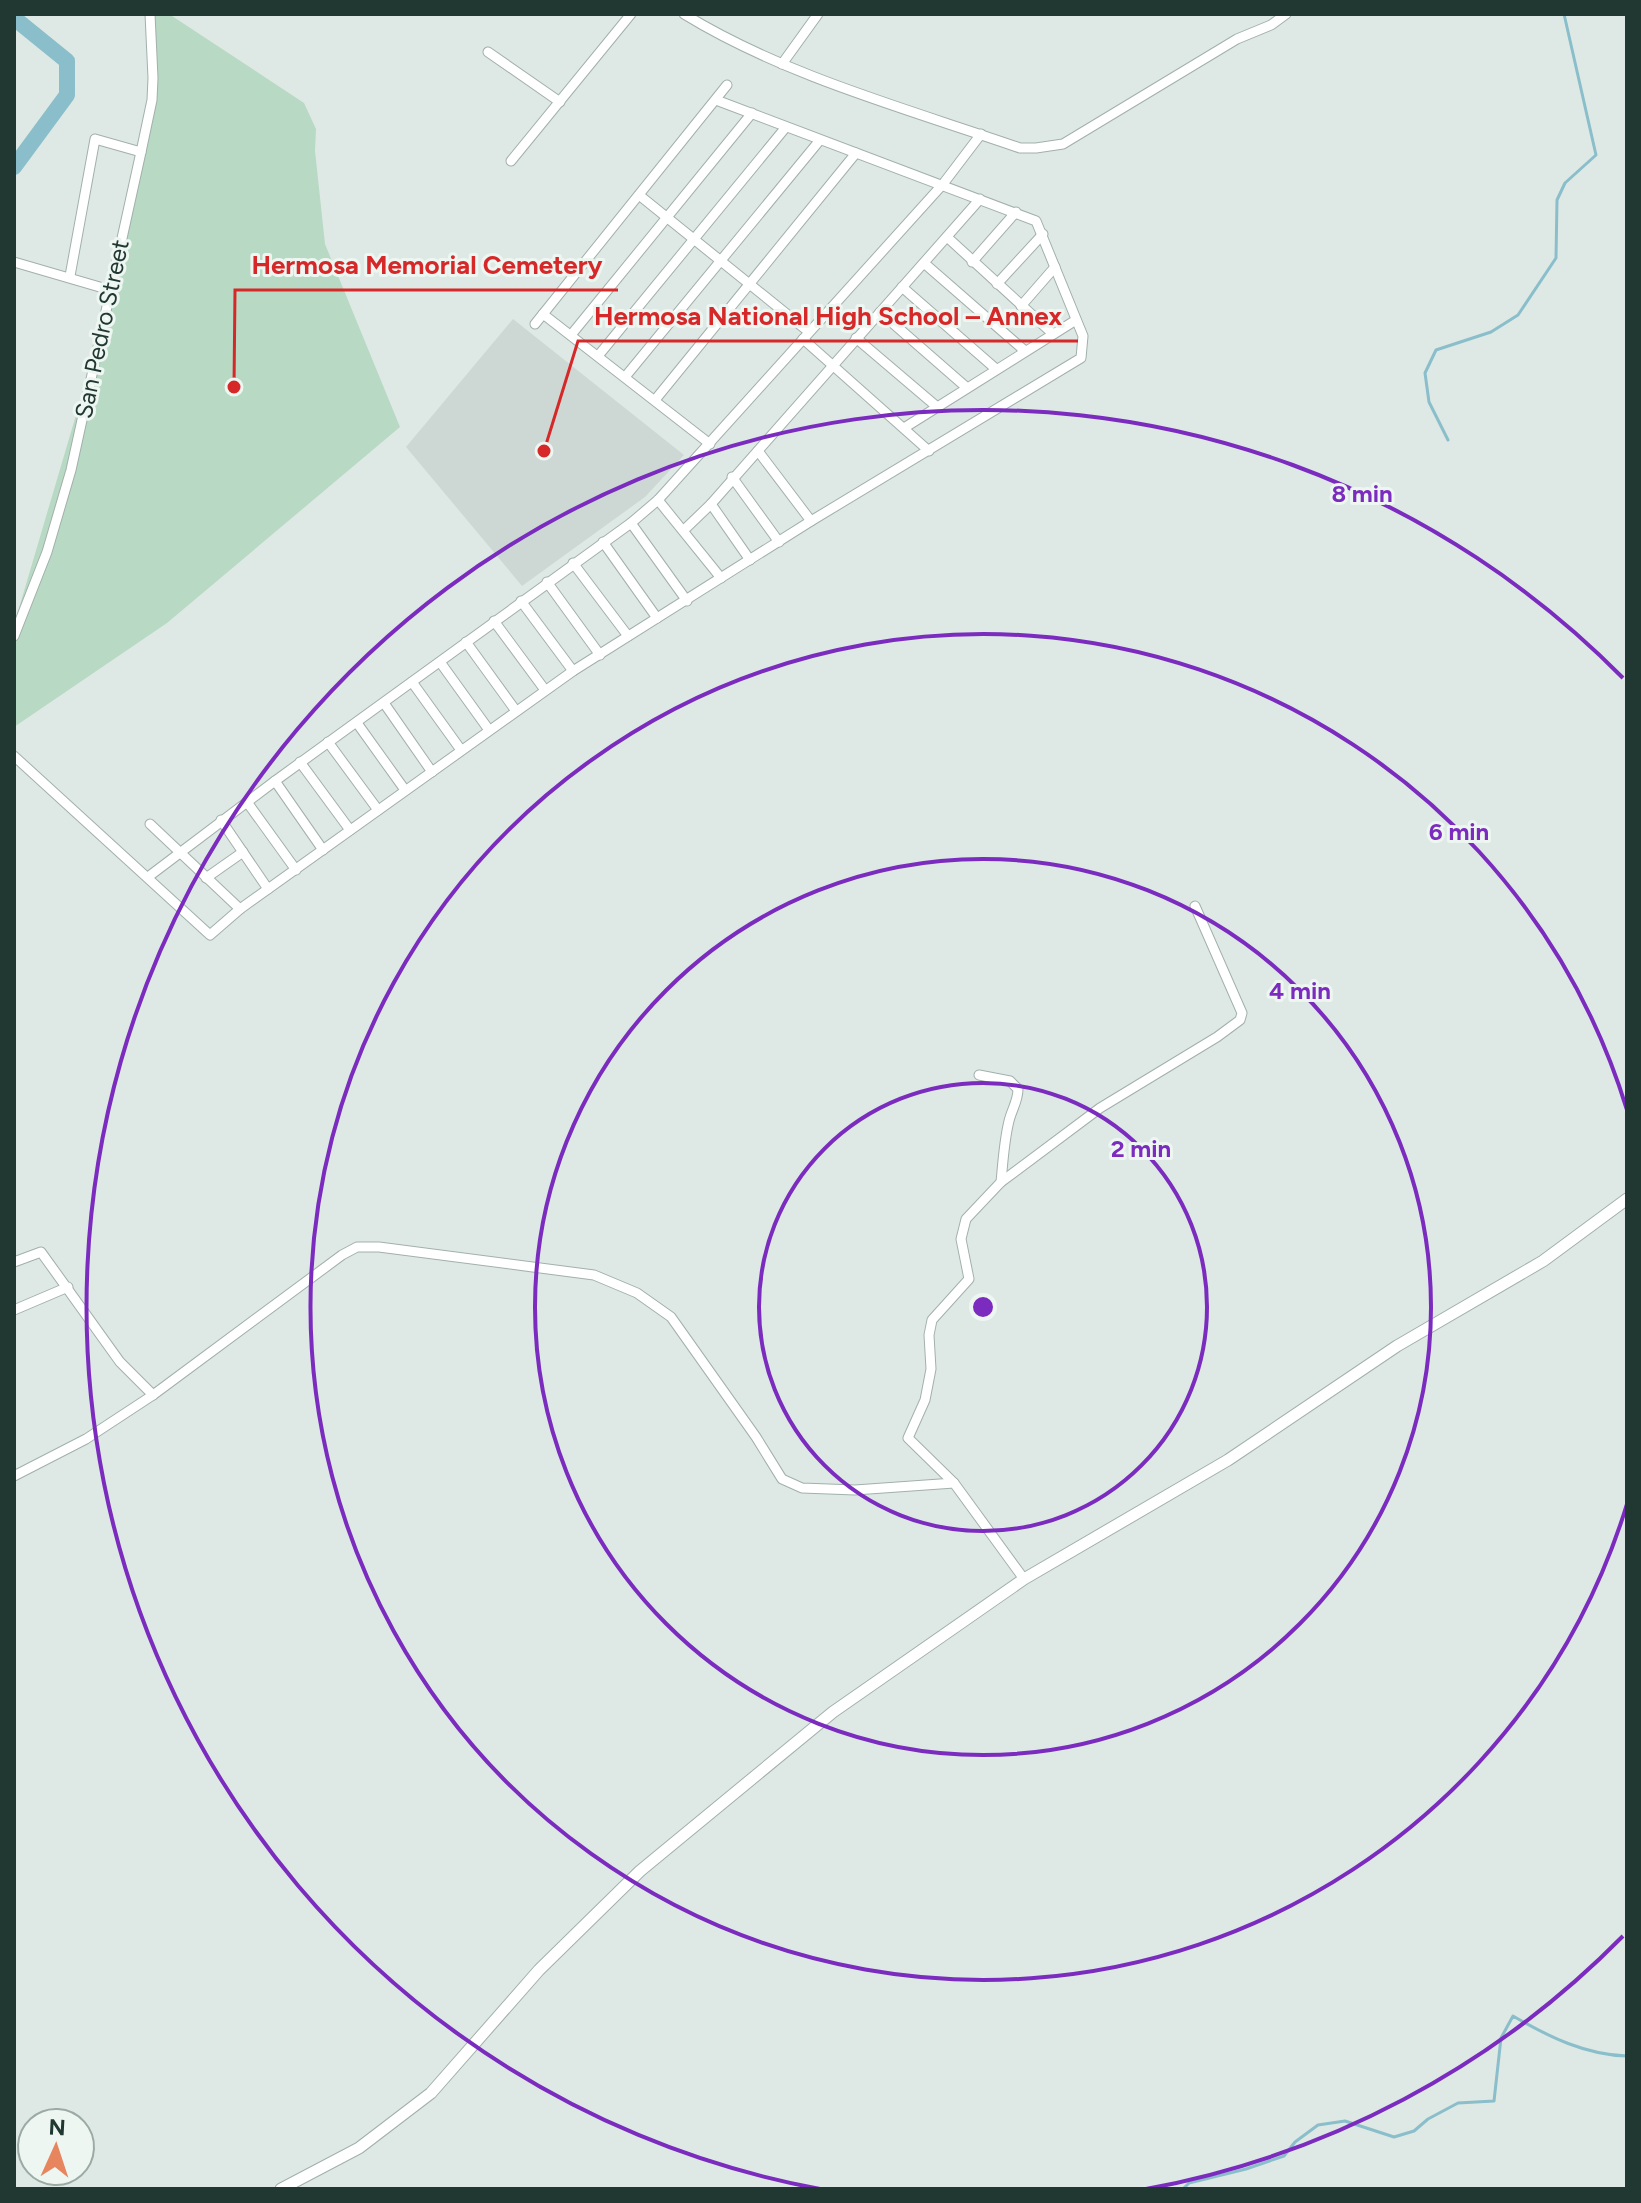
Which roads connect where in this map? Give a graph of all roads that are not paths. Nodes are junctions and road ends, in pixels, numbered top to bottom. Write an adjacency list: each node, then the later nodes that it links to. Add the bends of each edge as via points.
1 (150, 14): 15 (street, San Pedro Street, via 152,100)
2 (631, 14): 10 (street)
3 (684, 14): 7 (street)
4 (818, 14): 7 (street)
5 (1286, 14): 13 (street, via 1063,144 1020,148)
6 (488, 52): 10 (street)
7 (782, 64): 13 (street)
8 (727, 85): 9 (street)
9 (716, 100): 11 (street); 19 (street)
10 (560, 102): 17 (street)
11 (752, 113): 12 (street); 22 (street)
12 (786, 127): 14 (street); 25 (street)
13 (981, 134): 18 (street)
14 (820, 140): 16 (street); 26 (street)
15 (141, 152): 31 (street, via 95,139); 35 (street, San Pedro Street)
16 (856, 153): 18 (street); 32 (street)
17 (511, 161)
18 (943, 184): 20 (street); 43 (street)
19 (639, 195): 22 (street); 38 (street)
20 (980, 199): 21 (street); 24 (street)
21 (1016, 212): 23 (street, via 1036,221); 28 (street)
22 (667, 217): 25 (street); 42 (street)
23 (1043, 234): 30 (street); 33 (street)
24 (947, 237): 28 (street); 29 (street)
25 (693, 239): 26 (street); 46 (street)
26 (720, 260): 32 (street); 49 (street)
27 (14, 262): 31 (street)
28 (972, 262): 33 (street)
29 (924, 263): 34 (street); 45 (street)
30 (1055, 267): 36 (street); 39 (street)
31 (70, 276): 35 (street)
32 (749, 284): 43 (street); 51 (street)
33 (997, 284): 36 (street)
34 (902, 287): 37 (street); 48 (street)
35 (110, 290): 73 (street, San Pedro Street, via 71,470)
36 (1021, 306): 41 (street)
37 (880, 312): 44 (street); 50 (street)
38 (543, 314): 40 (street); 42 (street)
39 (1076, 320): 41 (street); 56 (street, via 1083,336 1081,358)
40 (535, 324)
41 (1053, 334): 45 (street)
42 (571, 335): 46 (street)
43 (806, 335): 47 (street); 54 (street)
44 (856, 338): 47 (street); 52 (street)
45 (1025, 351): 48 (street)
46 (598, 356): 49 (street)
47 (833, 365): 53 (street); 55 (street)
48 (996, 369): 50 (street)
49 (625, 377): 51 (street)
50 (966, 387): 52 (street)
51 (655, 400): 54 (street)
52 (936, 406): 53 (street)
53 (904, 428): 56 (street)
54 (710, 444): 58 (street)
55 (758, 451): 57 (street); 60 (street)
56 (929, 451): 60 (street)
57 (732, 477): 59 (street); 64 (street)
58 (658, 500): 61 (street); 62 (street)
59 (711, 504): 62 (street); 65 (street)
60 (811, 521): 64 (street)
61 (631, 523): 63 (street); 70 (street)
62 (684, 530): 67 (street)
63 (603, 542): 66 (street); 71 (street)
64 (779, 542): 65 (street)
65 (750, 560): 67 (street)
66 (573, 563): 68 (street); 74 (street)
67 (721, 578): 70 (street)
68 (547, 582): 69 (street); 76 (street)
69 (521, 601): 72 (street); 78 (street)
70 (687, 601): 71 (street)
71 (657, 618): 74 (street)
72 (494, 621): 75 (street); 80 (street)
73 (14, 636)
74 (628, 636): 76 (street)
75 (466, 642): 77 (street); 82 (street)
76 (600, 655): 78 (street)
77 (440, 662): 79 (street); 84 (street)
78 (573, 671): 80 (street)
79 (412, 682): 81 (street); 86 (street)
80 (545, 690): 82 (street)
81 (384, 703): 83 (street); 89 (street)
82 (516, 711): 84 (street)
83 (357, 723): 85 (street); 91 (street)
84 (489, 730): 86 (street)
85 (328, 742): 88 (street); 93 (street)
86 (461, 750): 89 (street)
87 (14, 756): 101 (street)
88 (300, 762): 90 (street); 96 (street)
89 (432, 772): 91 (street)
90 (275, 781): 92 (street); 97 (street)
91 (405, 790): 93 (street)
92 (247, 802): 94 (street); 100 (street)
93 (378, 810): 96 (street)
94 (221, 820): 98 (street); 99 (street)
95 (150, 824): 98 (street)
96 (350, 830): 97 (street)
97 (323, 850): 100 (street)
98 (178, 851): 101 (street); 102 (street)
99 (243, 852): 102 (street); 103 (street)
100 (296, 870): 103 (street)
101 (148, 877): 105 (street, via 210,935)
102 (206, 878): 105 (street)
103 (268, 889): 105 (street)
104 (1195, 906): 107 (street, via 1242,1013 1240,1020 1100,1108)
105 (240, 909)
106 (979, 1075): 107 (street, via 1010,1081 1018,1089)
107 (1001, 1182): 114 (street, via 966,1219 961,1239 969,1279 932,1320 925,1400 908,1438)
108 (1627, 1199): 115 (street, via 1543,1261 1397,1346 1228,1460)
109 (14, 1262): 110 (street, via 41,1252)
110 (68, 1287): 111 (street); 112 (street, via 120,1362)
111 (14, 1310)
112 (153, 1395): 113 (street, via 86,1439); 114 (street, via 342,1255 357,1247 379,1247 594,1275 637,1293 671,1317 782,1479 802,1488)
113 (14, 1476)
114 (954, 1483): 115 (street)
115 (1024, 1579): 116 (street, via 833,1712 640,1871 539,1970 431,2093 359,2148)
116 (281, 2189)

